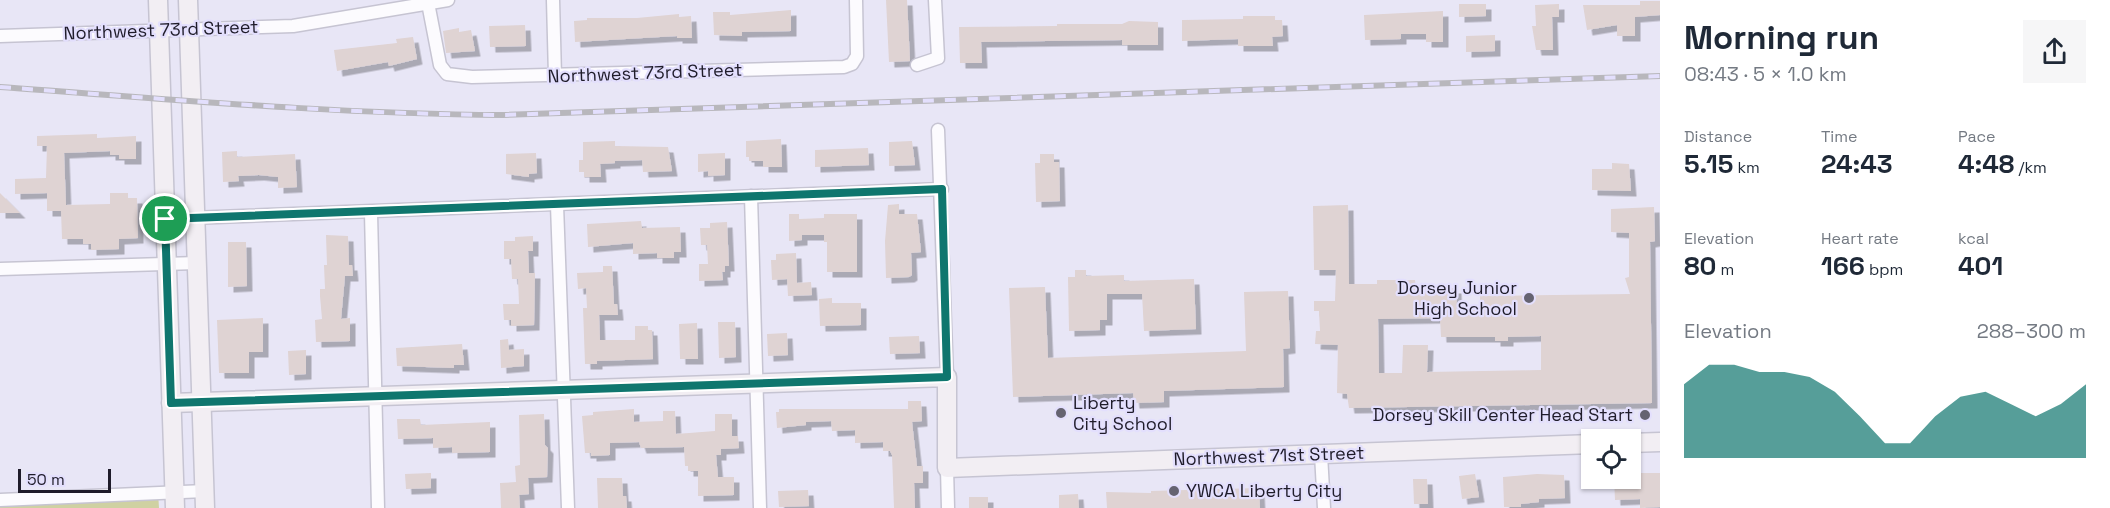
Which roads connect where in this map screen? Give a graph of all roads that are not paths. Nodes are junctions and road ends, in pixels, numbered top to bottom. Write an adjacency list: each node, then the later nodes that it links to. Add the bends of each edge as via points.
1 (158, 0): 8 (street)
2 (188, 0): 9 (street)
3 (448, 0): 7 (street, Northwest 73rd Street)
4 (553, 0): 12 (street)
5 (856, 0): 12 (street, Northwest 73rd Street, via 857,56 849,66)
6 (935, 0): 11 (street, via 938,58)
7 (428, 3): 9 (street, Northwest 73rd Street, via 293,26); 12 (street, Northwest 73rd Street, via 440,65 447,74)
8 (159, 30): 9 (street, Northwest 73rd Street); 10 (street, Northwest 73rd Street); 19 (street)
9 (189, 30): 18 (street)
10 (0, 36)
11 (917, 65)
12 (555, 76)
13 (938, 130): 14 (street)
14 (942, 189): 15 (street); 23 (street)
15 (752, 196): 16 (street); 24 (street)
16 (557, 205): 17 (street); 25 (street)
17 (371, 213): 18 (street); 26 (street)
18 (195, 218): 19 (street); 20 (street)
19 (165, 219): 21 (street)
20 (197, 263): 21 (street); 27 (street)
21 (166, 264): 22 (street); 28 (street)
22 (0, 269)
23 (947, 377): 24 (street); 33 (street)
24 (754, 383): 25 (street); 39 (street)
25 (564, 390): 26 (street); 38 (street)
26 (374, 397): 27 (street); 37 (street)
27 (201, 402): 28 (street); 34 (street)
28 (171, 403): 36 (street)
29 (1660, 442): 30 (street)
30 (1641, 443)
31 (1581, 444): 32 (street, Northwest 71st Street)
32 (1321, 454): 33 (street, Northwest 71st Street); 41 (street)
33 (947, 468): 40 (street)
34 (205, 499): 36 (street)
35 (0, 500): 36 (street)
36 (174, 500)
37 (378, 508)
38 (568, 508)
39 (760, 508)
40 (948, 508)
41 (1324, 508)

